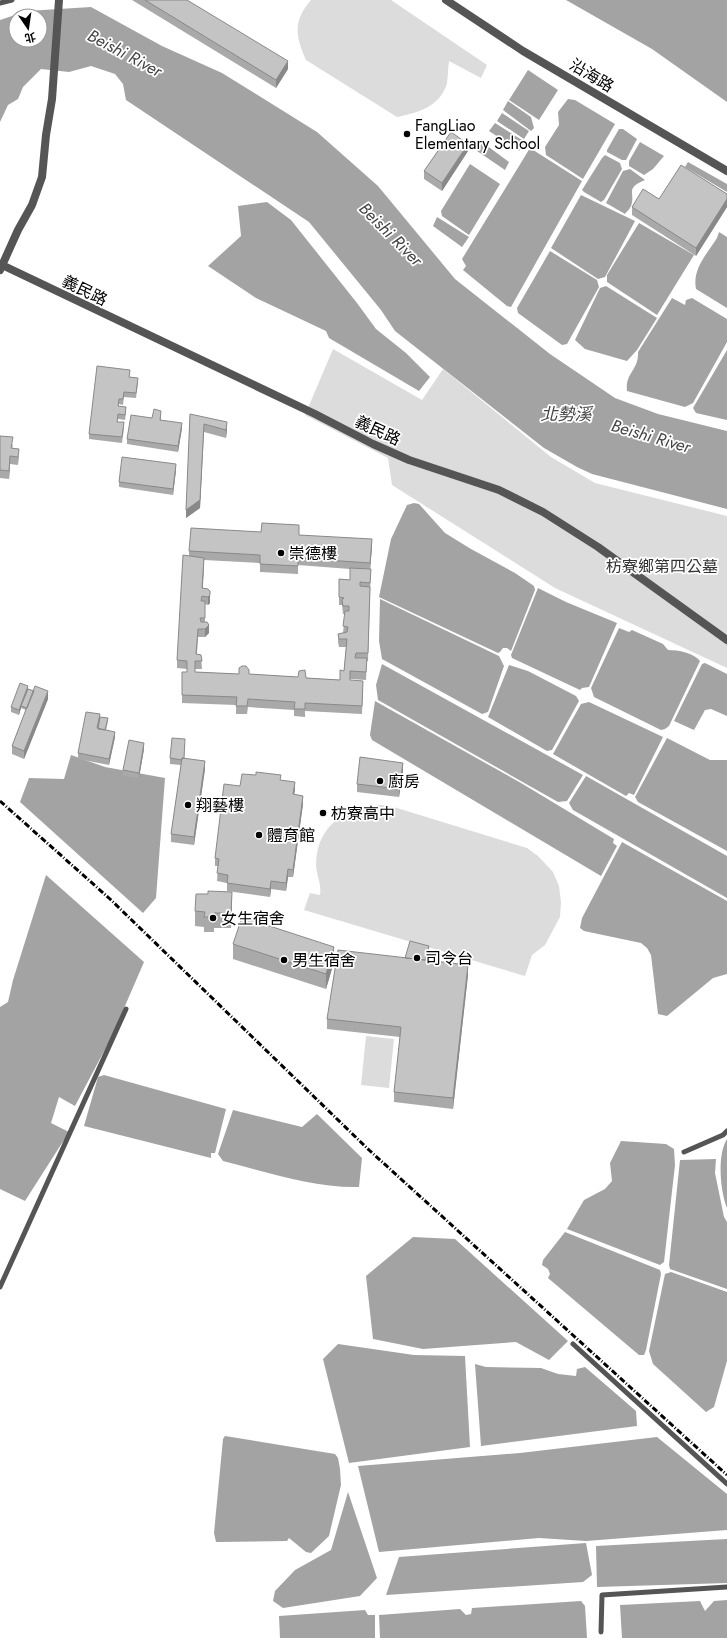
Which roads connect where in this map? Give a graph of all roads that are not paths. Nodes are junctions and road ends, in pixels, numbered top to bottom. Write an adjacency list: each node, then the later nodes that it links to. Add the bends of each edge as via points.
1 (12, 0): 3 (lane)
2 (446, 0): 5 (street, 沿海路, via 523,51)
3 (0, 3)
4 (60, 3): 6 (street, 義民路, via 42,178)
5 (727, 171)
6 (1, 268): 7 (street, 義民路, via 308,411 373,444 409,460 499,490 543,512 598,547)
7 (727, 640)
8 (126, 1010): 11 (lane)
9 (727, 1131): 10 (lane, via 724,1135)
10 (684, 1152)
11 (0, 1287)
12 (573, 1344): 13 (lane)
13 (727, 1484)
14 (727, 1587): 15 (lane, via 602,1595)
15 (601, 1632)

